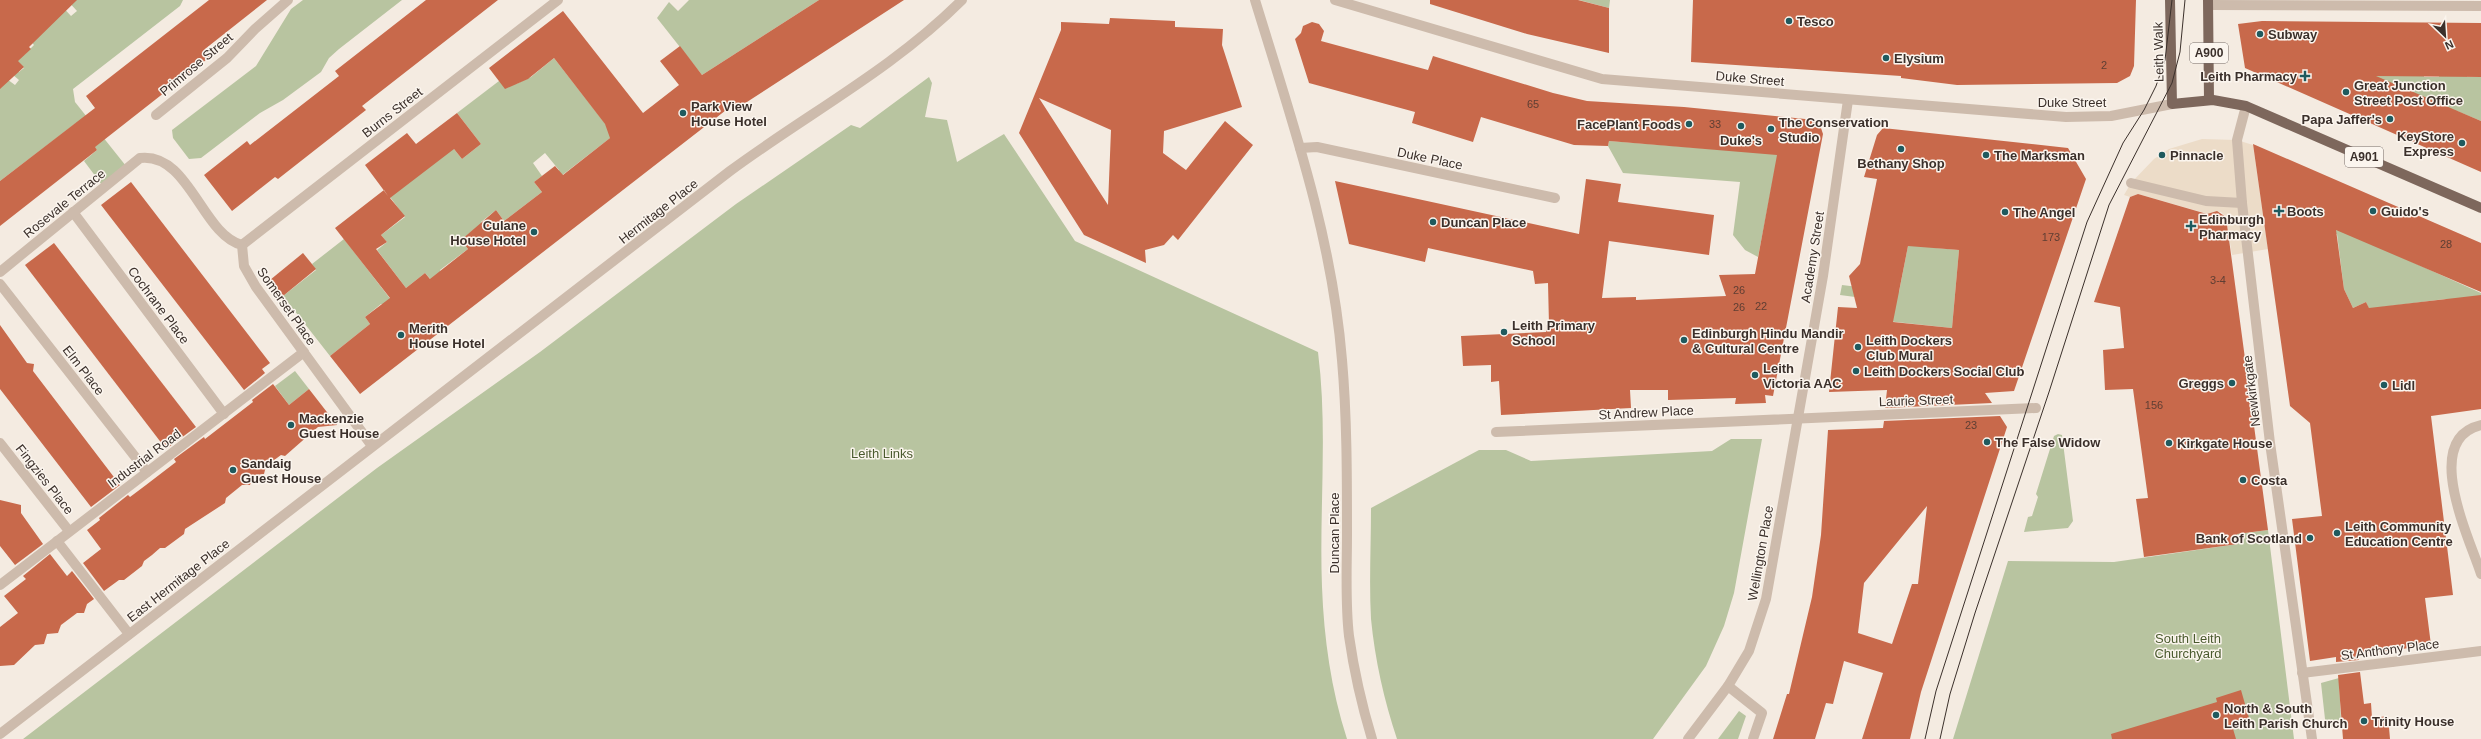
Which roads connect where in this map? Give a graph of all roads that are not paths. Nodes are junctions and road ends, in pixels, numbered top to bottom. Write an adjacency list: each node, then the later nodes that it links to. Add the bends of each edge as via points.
1 (288, 0): 13 (street, Primrose Street, via 227,58)
2 (558, 0): 20 (street, Burns Street)
3 (962, 0): 30 (street, Hermitage Place, via 912,45 730,171)
4 (1255, 0): 14 (street, Duncan Place)
5 (1335, 0): 9 (street, Duke Street, via 1602,79)
6 (2170, 0): 11 (main road, Leith Walk / A900)
7 (2208, 3): 8 (street); 10 (main road, A900)
8 (2481, 6)
9 (1848, 100): 11 (street, Duke Street, via 2088,118); 26 (street, Academy Street, via 1823,276)
10 (2209, 100): 11 (main road, A901); 12 (main road, A901)
11 (2172, 104)
12 (2246, 106): 17 (street, Newkirkgate, via 2237,140); 18 (main road, A901)
13 (156, 115)
14 (1300, 148): 16 (street, Duke Place, via 1317,147); 41 (street, Duncan Place, via 1324,236 1338,315 1346,425 1347,608 1354,662)
15 (2131, 183): 17 (street, via 2206,201)
16 (1555, 198)
17 (2242, 203): 38 (street, Newkirkgate, via 2270,443)
18 (2481, 208)
19 (73, 212): 20 (street, Rosevale Terrace, via 140,158 146,158 166,164 180,178 226,238); 21 (street, Rosevale Terrace); 25 (street, Cochrane Place)
20 (242, 245): 23 (street, Somerset Place, via 242,261 249,276)
21 (0, 272)
22 (0, 284): 31 (street, Elm Place)
23 (304, 352): 25 (street, Industrial Road); 30 (street, Somerset Place)
24 (2036, 408): 26 (street, Laurie Street)
25 (224, 414): 31 (street, Industrial Road)
26 (1798, 418): 28 (street, St Andrew Place); 39 (street, Wellington Place, via 1759,625 1749,651)
27 (2481, 425): 34 (street, via 2459,437 2452,448 2450,462 2452,487)
28 (1496, 432)
29 (0, 443): 32 (street, Fingzies Place)
30 (372, 446): 36 (street, East Hermitage Place)
31 (146, 472): 32 (street, Industrial Road)
32 (69, 532): 33 (street, Industrial Road)
33 (57, 541): 35 (street, Industrial Road); 36 (street)
34 (2481, 574)
35 (0, 585)
36 (129, 634): 40 (street, East Hermitage Place)
37 (2481, 651): 38 (street, St Anthony Place)
38 (2302, 673): 44 (street, Newkirkgate)
39 (1728, 686): 42 (street, Wellington Place); 43 (street, via 1762,713)
40 (0, 734)
41 (1372, 739)
42 (1688, 739)
43 (1753, 739)
44 (2312, 739)

